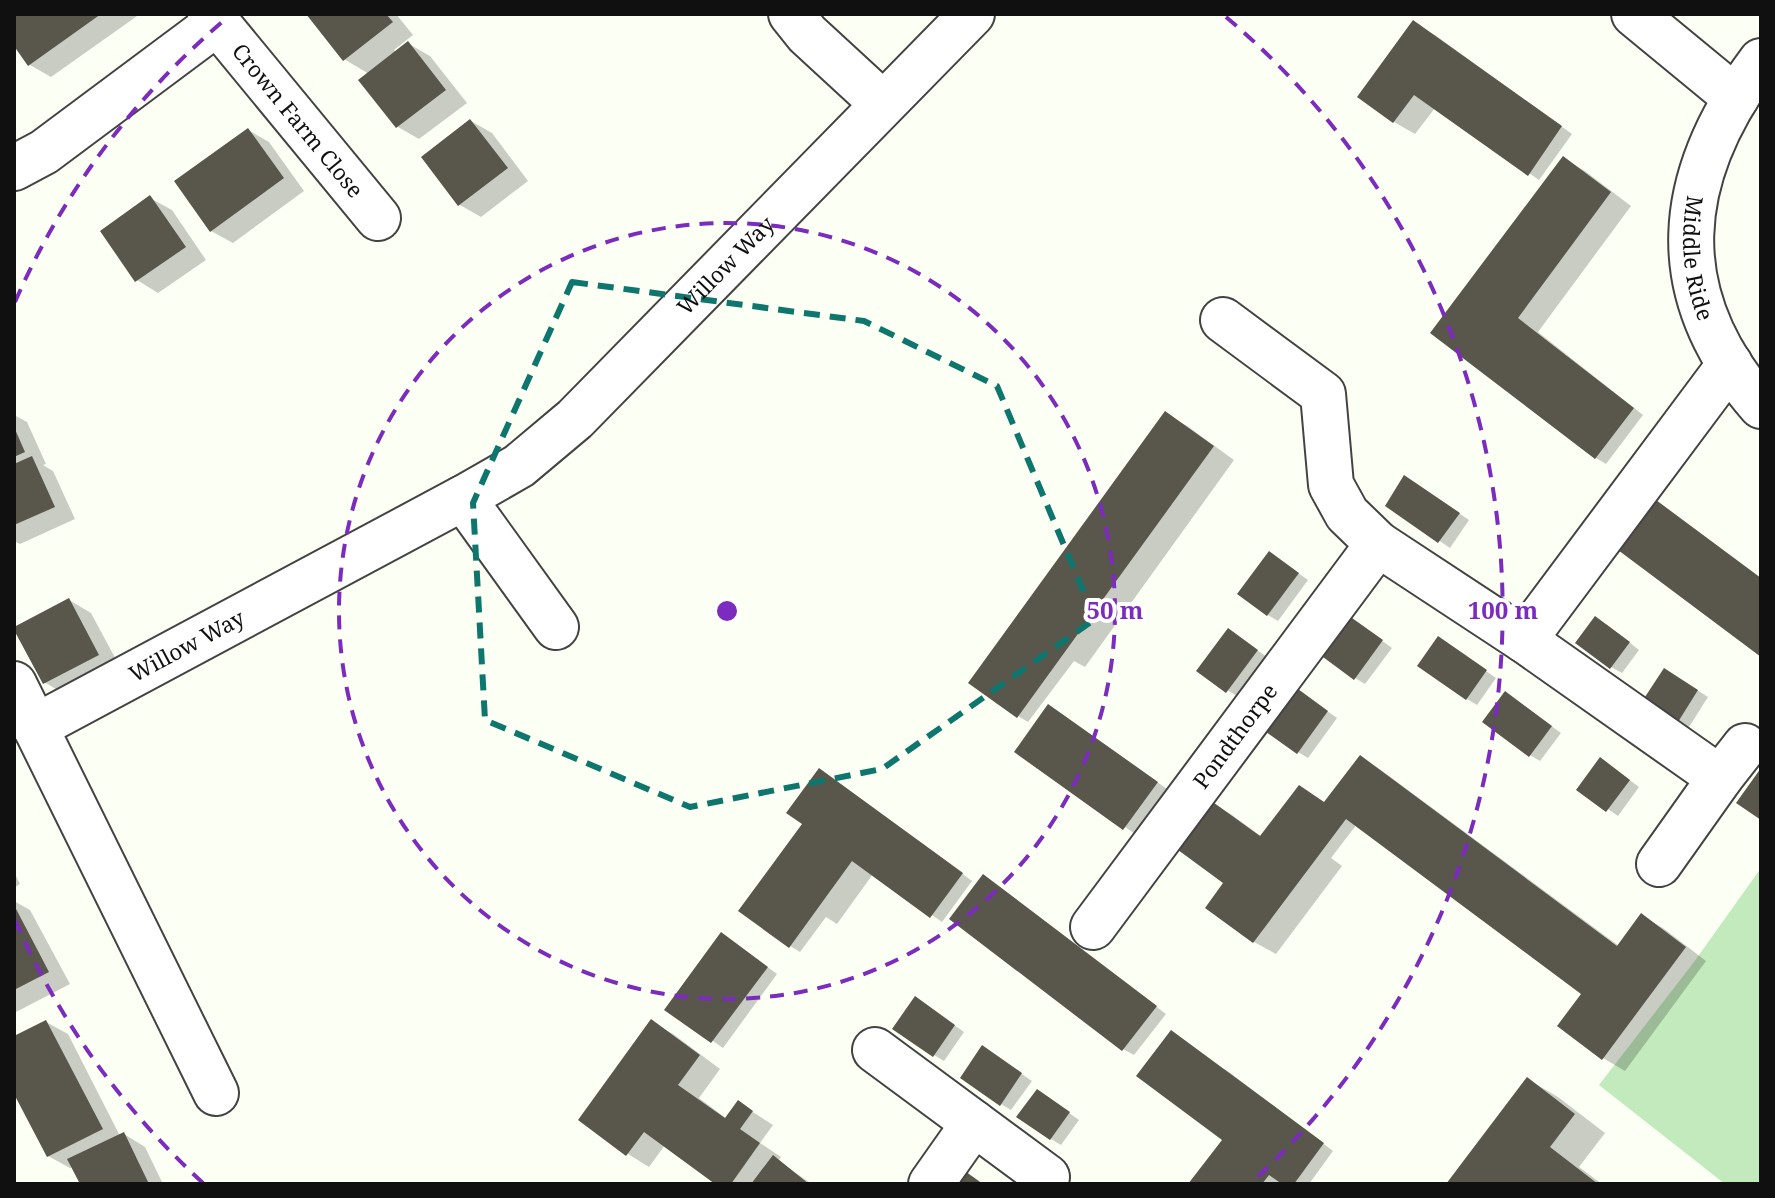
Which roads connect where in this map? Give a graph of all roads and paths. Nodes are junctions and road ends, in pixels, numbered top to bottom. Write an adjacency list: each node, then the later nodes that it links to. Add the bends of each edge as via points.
1 (791, 14): 7 (street)
2 (972, 14): 7 (street, Willow Way)
3 (1634, 14): 6 (street)
4 (213, 18): 8 (street, Crown Farm Close, via 44,152); 9 (street, Crown Farm Close)
5 (1761, 61): 6 (street, Middle Ride)
6 (1736, 98): 11 (street, Middle Ride, via 1696,185 1691,244 1701,307)
7 (883, 104): 13 (street, Willow Way, via 575,419 519,466)
8 (14, 168)
9 (378, 218)
10 (1223, 320): 14 (street, via 1323,394 1331,485 1347,514)
11 (1730, 364): 12 (street, Middle Ride); 16 (street)
12 (1761, 406)
13 (463, 498): 15 (street); 18 (street, Willow Way)
14 (1378, 544): 16 (street); 20 (street, Pondthorpe)
15 (556, 627)
16 (1524, 640): 19 (street, via 1733,762)
17 (14, 684): 18 (street)
18 (35, 727): 22 (street)
19 (1659, 864)
20 (1093, 927)
21 (875, 1050): 23 (street)
22 (216, 1093)
23 (974, 1123): 24 (street); 25 (street)
24 (1047, 1177)
25 (931, 1184)

